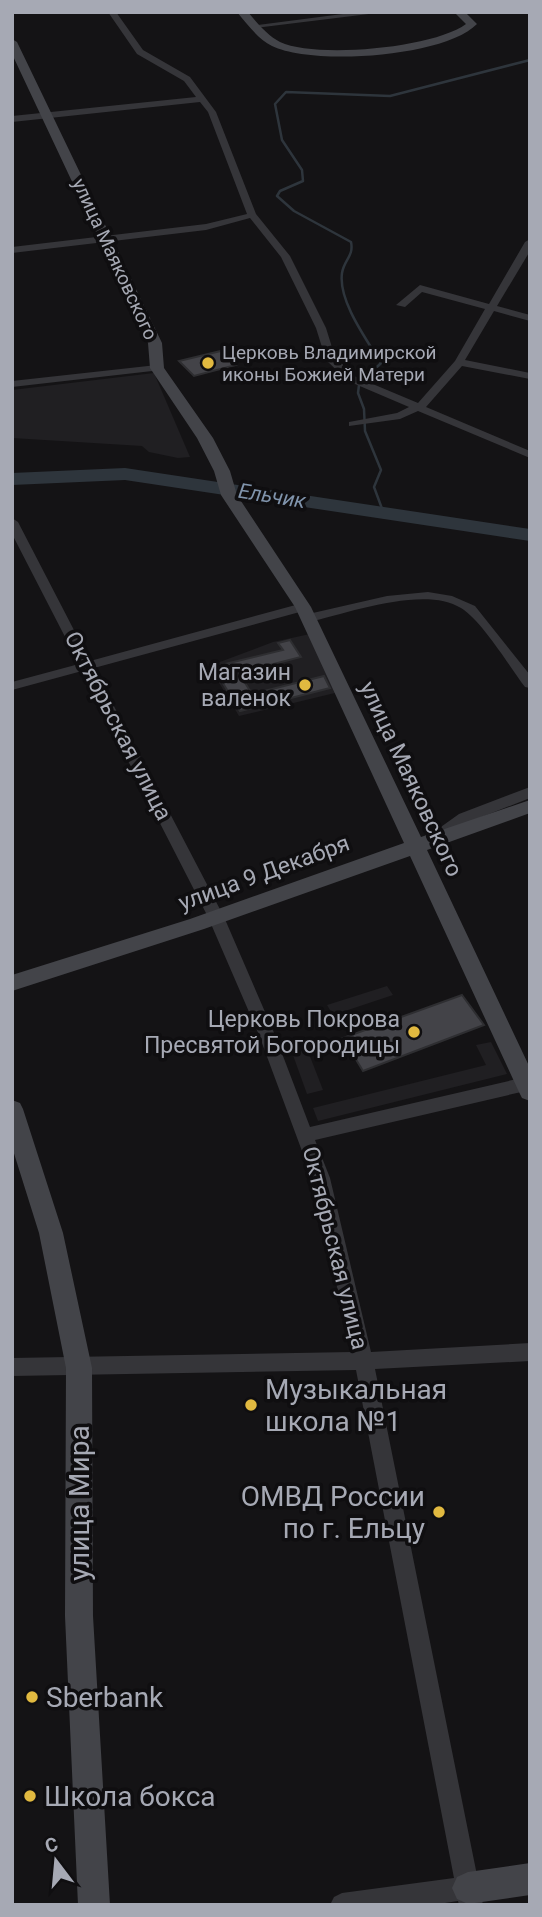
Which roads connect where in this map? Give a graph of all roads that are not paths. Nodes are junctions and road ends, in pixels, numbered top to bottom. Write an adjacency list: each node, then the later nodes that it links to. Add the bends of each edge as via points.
1 (112, 12): 7 (street, via 140,52 187,79)
2 (242, 12): 5 (main road)
3 (381, 12): 5 (street)
4 (459, 12): 5 (main road, via 472,24 467,31 436,43 332,52 280,46)
5 (255, 26)
6 (12, 42): 8 (main road, улица Маяковского)
7 (202, 99): 8 (street); 10 (street, via 212,112)
8 (48, 116): 9 (street); 11 (main road, улица Маяковского)
9 (12, 119)
10 (252, 215): 11 (street, via 206,227); 21 (street, via 285,256 321,328 330,358 352,379)
11 (104, 239): 13 (street); 18 (main road, улица Маяковского, via 155,343)
12 (530, 242): 15 (street, via 518,272)
13 (12, 250)
14 (401, 305): 15 (street, via 420,288)
15 (490, 308): 16 (street); 17 (street)
16 (530, 318)
17 (459, 362): 19 (street); 21 (street)
18 (157, 368): 20 (street); 25 (main road, улица Маяковского, via 205,438 229,495)
19 (530, 376)
20 (12, 384)
21 (421, 406): 22 (street, via 400,416); 23 (street)
22 (354, 424)
23 (530, 455)
24 (12, 522): 26 (street, Октябрьская улица)
25 (306, 612): 26 (street); 27 (street, via 406,596 466,605); 31 (main road, улица Маяковского)
26 (88, 666): 28 (street); 32 (street, Октябрьская улица)
27 (530, 684)
28 (12, 686)
29 (530, 792): 31 (street, via 464,818)
30 (530, 806): 31 (main road, улица 9 Декабря)
31 (420, 844): 32 (main road, улица 9 Декабря); 34 (main road, улица Маяковского)
32 (216, 917): 33 (main road, улица 9 Декабря); 36 (street, Октябрьская улица)
33 (12, 983)
34 (528, 1086): 36 (street)
35 (12, 1109): 40 (main road, улица Мира, via 51,1233)
36 (306, 1135): 38 (street, Октябрьская улица, via 321,1178)
37 (530, 1352): 38 (street)
38 (364, 1361): 40 (street); 42 (street, Октябрьская улица)
39 (12, 1367): 40 (street)
40 (79, 1368): 43 (main road, улица Мира, via 79,1616)
41 (530, 1879): 42 (main road)
42 (469, 1896): 44 (street)
43 (94, 1905)
44 (342, 1905)

